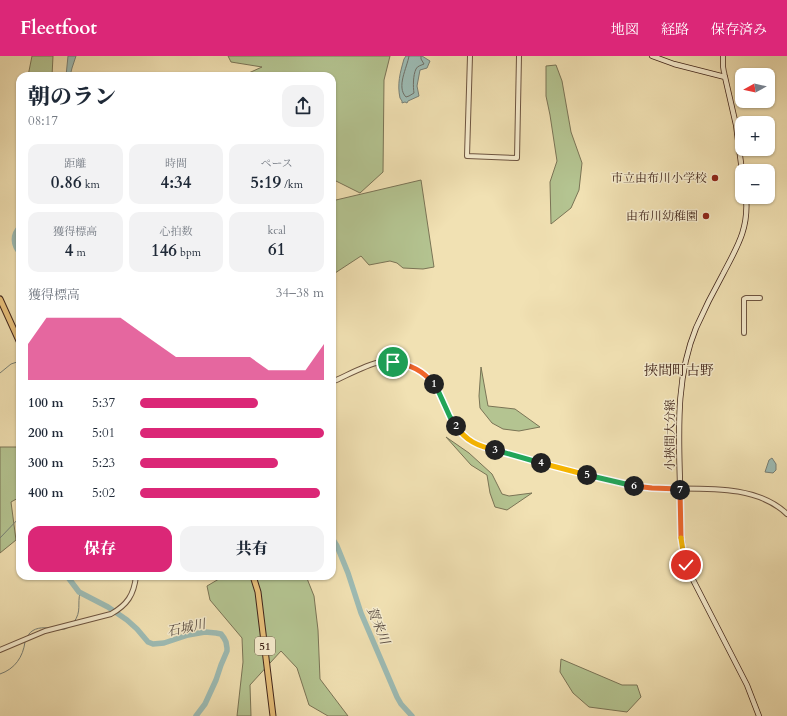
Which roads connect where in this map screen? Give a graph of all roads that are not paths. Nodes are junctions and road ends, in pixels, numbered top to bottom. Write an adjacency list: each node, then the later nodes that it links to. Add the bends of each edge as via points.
1 (470, 56): 2 (street, via 468,156 516,158)
2 (519, 56)
3 (652, 56): 5 (main road)
4 (723, 56): 5 (street)
5 (725, 77): 6 (main road)
6 (741, 164)
7 (746, 204): 13 (main road, 小挾間大分線, via 742,237 696,328 684,370 679,415)
8 (760, 298): 10 (street, via 744,299)
9 (0, 299): 11 (main road)
10 (744, 333)
11 (16, 334)
12 (336, 380): 13 (street, via 380,362 408,365 426,375 436,386 450,417 461,433 480,446 621,484 642,488)
13 (680, 489): 14 (street, via 744,493 772,502); 19 (main road, 小挾間大分線, via 682,544 686,565)
14 (787, 514)
15 (136, 580): 17 (street, via 130,597 111,614 45,631)
16 (254, 580): 18 (main road, 51, via 258,592)
17 (0, 650)
18 (273, 716)
19 (760, 716)

